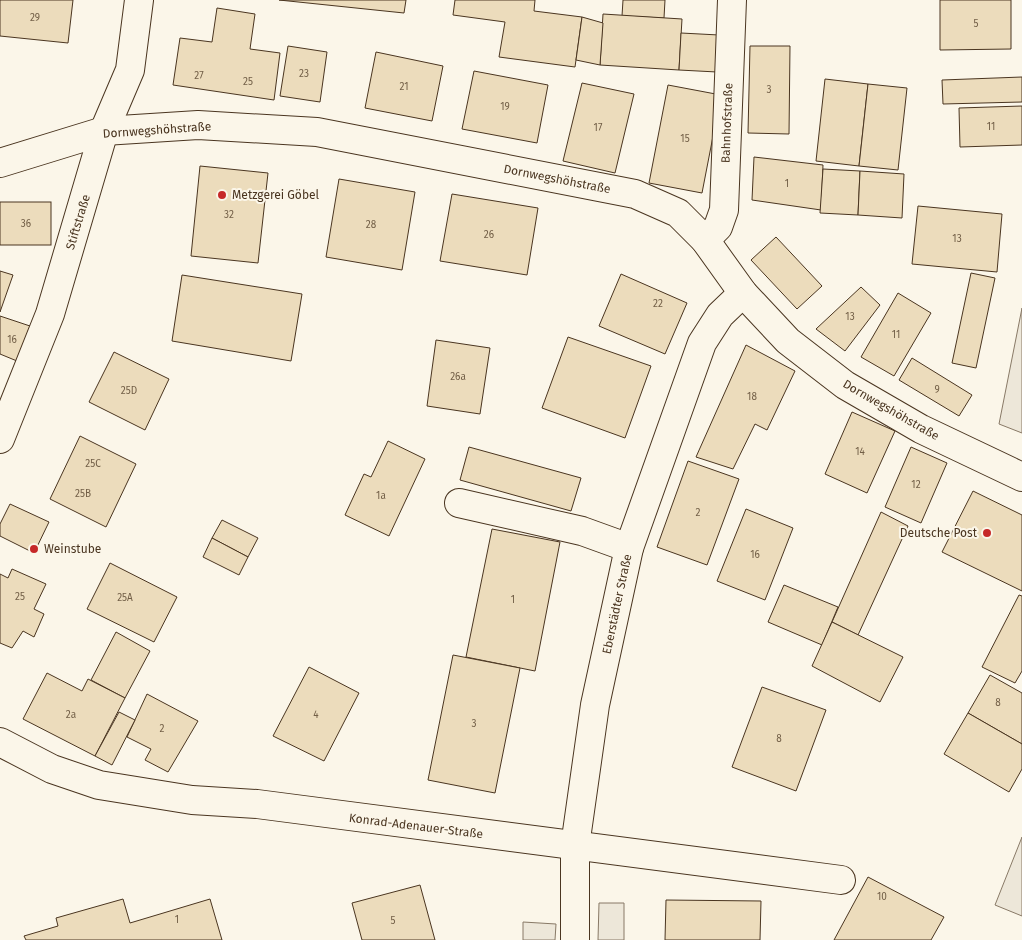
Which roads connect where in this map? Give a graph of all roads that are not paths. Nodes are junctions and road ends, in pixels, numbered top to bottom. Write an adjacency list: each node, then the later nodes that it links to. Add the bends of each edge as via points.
1 (139, 0): 3 (street, Stiftstraße, via 130,70)
2 (732, 0): 5 (street, Bahnhofstraße, via 724,210 718,227)
3 (104, 131): 4 (street, Dornwegshöhstraße); 5 (street, Dornwegshöhstraße, via 198,125 317,132 635,194 678,213); 7 (street, Stiftstraße, via 50,314)
4 (0, 164)
5 (705, 240): 6 (street, Dornwegshöhstraße)
6 (743, 293): 8 (street, Dornwegshöhstraße, via 788,341 845,386 921,429); 10 (street, Eberstädter Straße, via 720,314 702,343)
7 (0, 439)
8 (1022, 477)
9 (459, 503): 10 (street, via 582,531)
10 (629, 548): 12 (street, Eberstädter Straße, via 595,706)
11 (0, 742): 12 (street, Konrad-Adenauer-Straße, via 52,769 99,785 192,800 257,804)
12 (575, 846): 13 (street, Konrad-Adenauer-Straße); 14 (street, Eberstädter Straße)
13 (841, 880)
14 (575, 940)

